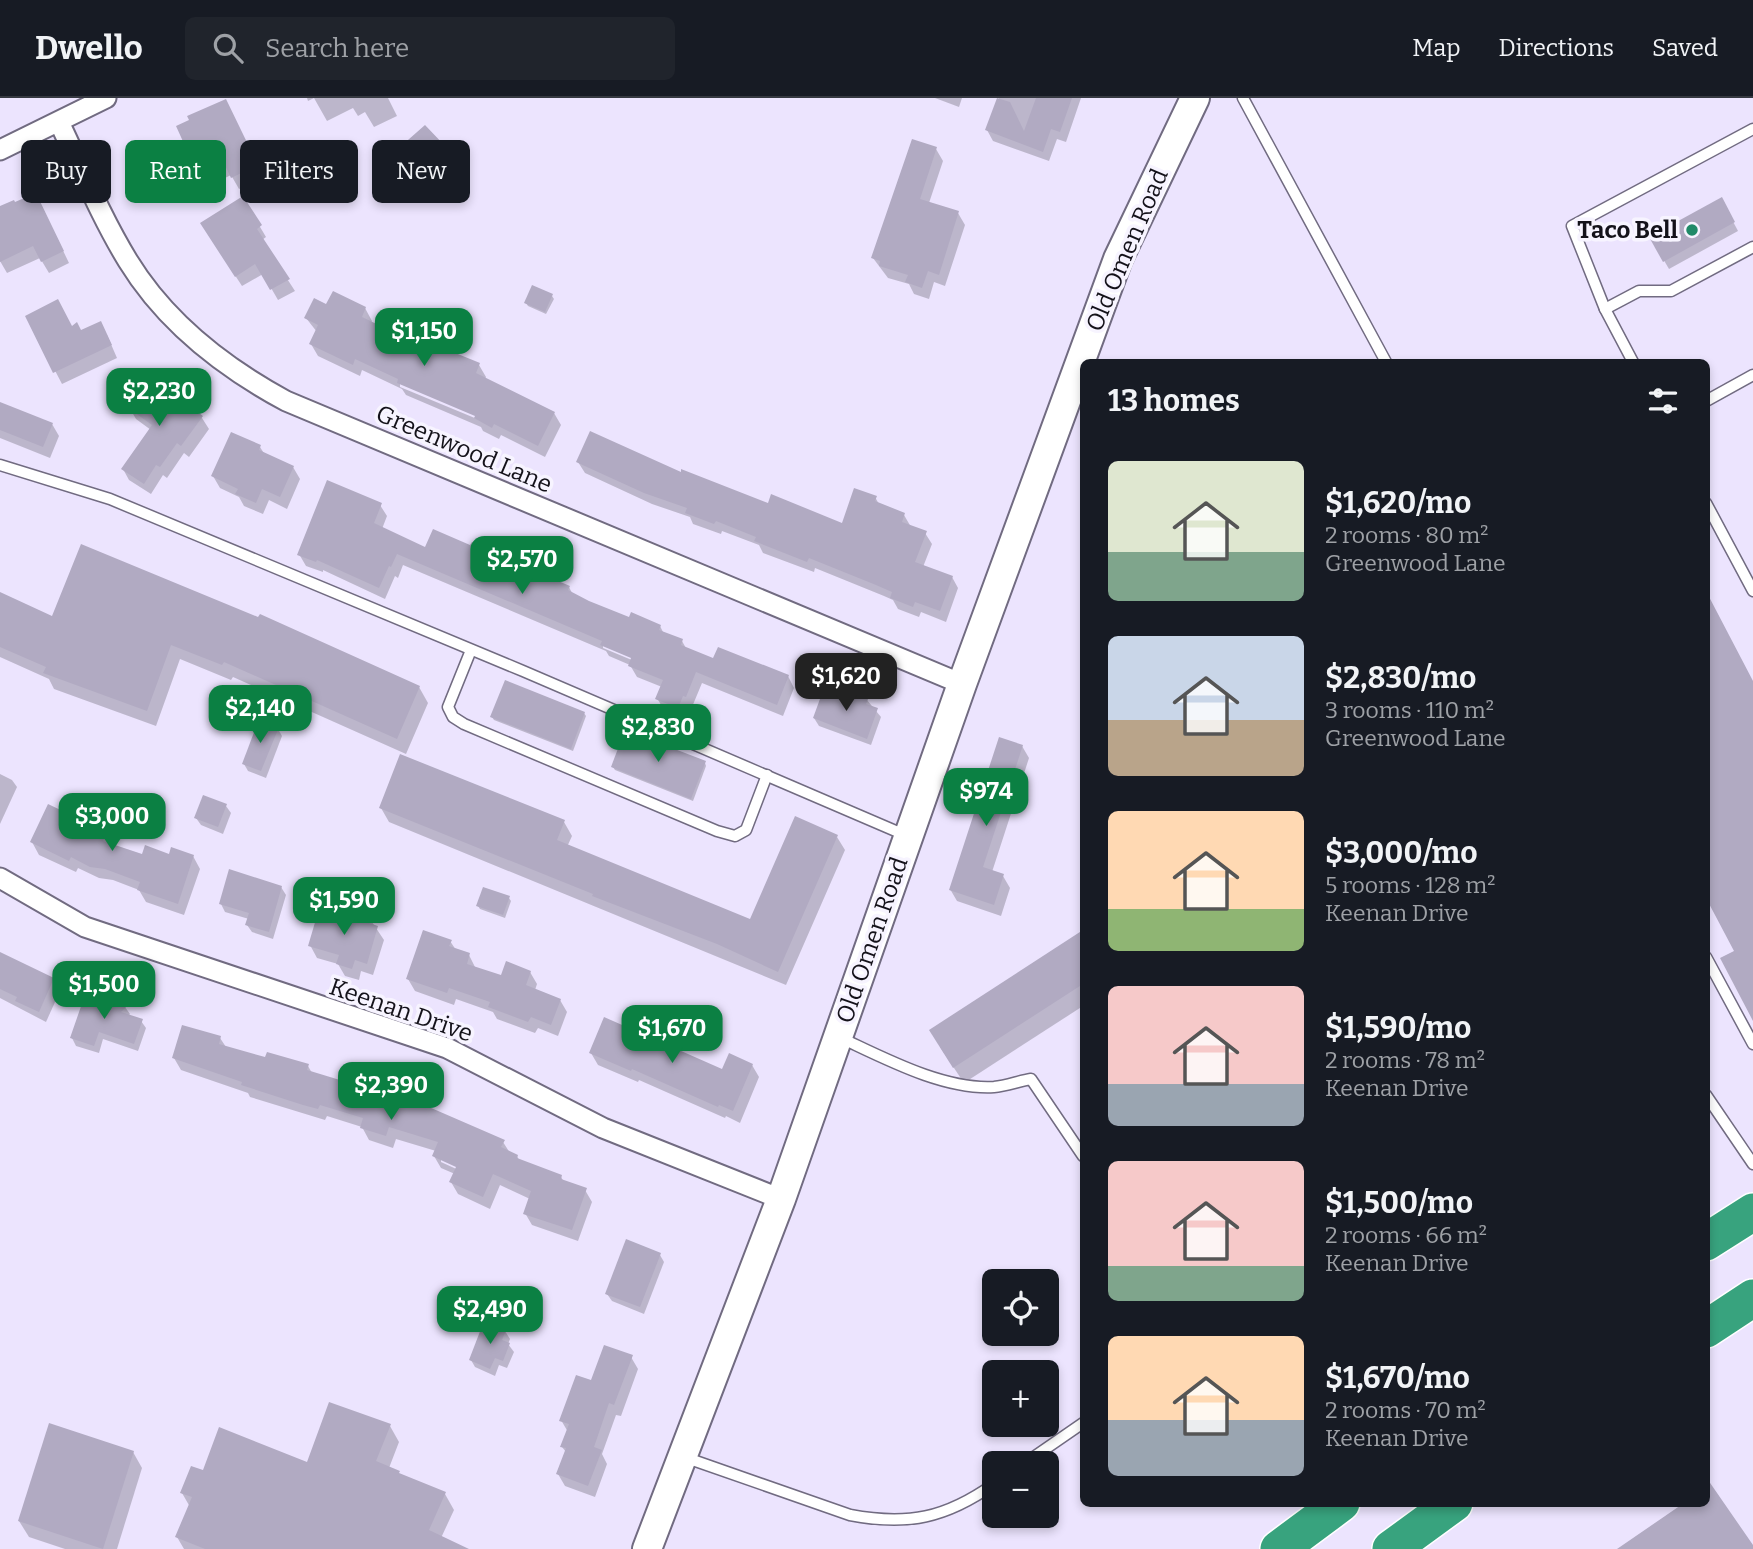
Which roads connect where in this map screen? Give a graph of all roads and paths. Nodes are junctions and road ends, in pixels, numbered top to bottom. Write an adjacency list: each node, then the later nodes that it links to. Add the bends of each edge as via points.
1 (106, 98): 4 (street)
2 (1195, 98): 9 (street, Old Omen Road, via 1118,259)
3 (1243, 98): 10 (lane)
4 (59, 122): 6 (street); 19 (street, Greenwood Lane, via 135,271 162,307 202,347 248,380 286,401)
5 (1753, 129): 8 (lane, via 1572,226)
6 (0, 150)
7 (1753, 247): 8 (lane, via 1671,291 1639,291)
8 (1605, 309): 11 (lane)
9 (1081, 359)
10 (1384, 359)
11 (1631, 359)
12 (1080, 363): 19 (street, Old Omen Road)
13 (1753, 375): 14 (lane)
14 (1710, 399)
15 (0, 465): 18 (lane, via 110,499)
16 (1710, 510): 17 (lane)
17 (1753, 591)
18 (471, 650): 20 (lane); 20 (lane, via 448,707 453,717 717,831 735,836 746,830)
19 (962, 684): 21 (street, Old Omen Road)
20 (767, 775): 21 (lane)
21 (909, 837): 24 (street, Old Omen Road)
22 (0, 878): 29 (street, Keenan Drive, via 85,928 447,1048 603,1128)
23 (1710, 964): 25 (lane)
24 (838, 1037): 27 (lane, via 907,1069 965,1085 995,1087 1031,1079); 29 (street, Old Omen Road)
25 (1753, 1044)
26 (1710, 1101): 28 (lane)
27 (1080, 1152)
28 (1753, 1164)
29 (781, 1199): 36 (street, Old Omen Road)
30 (1753, 1212): 31 (highway)
31 (1710, 1239)
32 (1753, 1298): 33 (highway)
33 (1710, 1326)
34 (1080, 1425): 35 (lane)
35 (1042, 1451)
36 (682, 1457): 37 (lane, via 850,1515 878,1520 938,1515); 41 (street, Old Omen Road)
37 (982, 1493)
38 (1337, 1507): 40 (highway)
39 (1449, 1507): 42 (highway)
40 (1303, 1542)
41 (647, 1549)
42 (1391, 1549)

